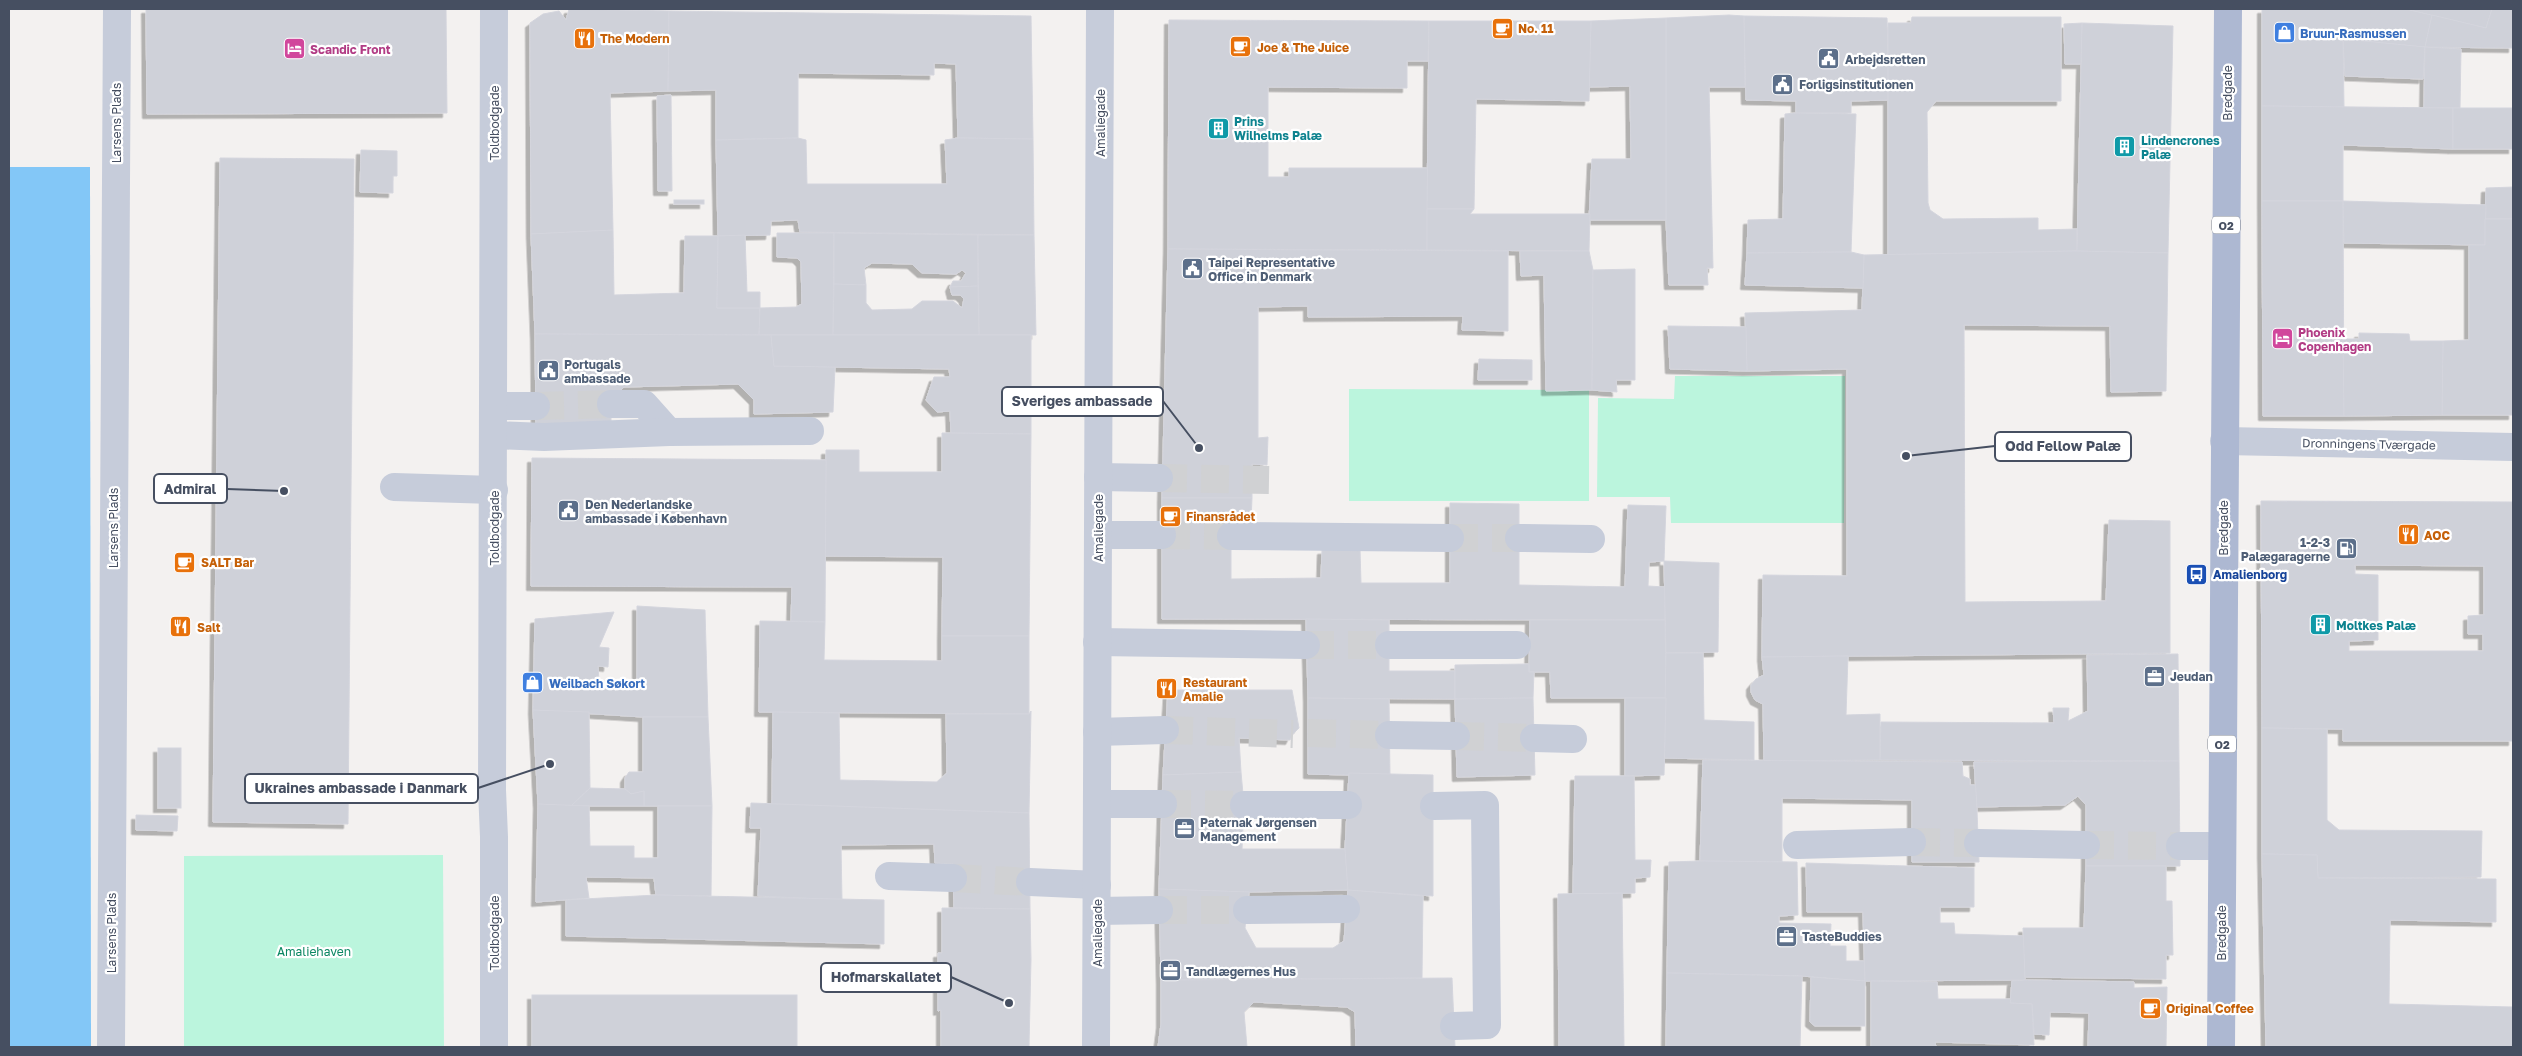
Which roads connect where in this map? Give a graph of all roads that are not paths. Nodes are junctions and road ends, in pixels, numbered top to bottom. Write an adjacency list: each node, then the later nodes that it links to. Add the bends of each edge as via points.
1 (117, 9): 52 (street, Larsens Plads)
2 (494, 9): 6 (street, Toldbodgade)
3 (1100, 9): 13 (street, Amaliegade)
4 (2228, 9): 11 (main road, Bredgade / O2)
5 (611, 404): 9 (street, via 644,404)
6 (494, 406): 7 (street); 10 (street, Toldbodgade)
7 (536, 406)
8 (810, 431): 9 (street)
9 (669, 432): 10 (street, via 544,437)
10 (494, 435): 16 (street, Toldbodgade)
11 (2224, 441): 12 (street, Dronningens Tværgade); 43 (main road, Bredgade / O2)
12 (2513, 447)
13 (1098, 477): 14 (street); 17 (street, Amaliegade)
14 (1159, 478)
15 (394, 487): 16 (street)
16 (494, 490): 53 (street, Toldbodgade)
17 (1098, 534): 18 (street); 23 (street, Amaliegade)
18 (1162, 536)
19 (1231, 536): 20 (street)
20 (1450, 538)
21 (1519, 538): 22 (street)
22 (1591, 539)
23 (1097, 642): 24 (street); 28 (street, Amaliegade)
24 (1306, 645)
25 (1389, 645): 26 (street)
26 (1517, 645)
27 (1165, 730): 28 (street)
28 (1097, 732): 33 (street, Amaliegade)
29 (1389, 735): 30 (street)
30 (1456, 736)
31 (1534, 738): 32 (street)
32 (1573, 739)
33 (1097, 804): 34 (street); 47 (street, Amaliegade)
34 (1163, 804)
35 (1244, 805): 36 (street)
36 (1348, 806)
37 (1434, 806): 51 (street, via 1485,805 1487,1025)
38 (1912, 842): 40 (street)
39 (1978, 843): 41 (street)
40 (1797, 845)
41 (2086, 845)
42 (2180, 846): 43 (street)
43 (2222, 846): 55 (main road, Bredgade / O2)
44 (889, 876): 45 (street)
45 (953, 878)
46 (1030, 882): 47 (street)
47 (1097, 898): 49 (street); 54 (street, Amaliegade)
48 (1346, 909): 50 (street)
49 (1159, 910)
50 (1247, 910)
51 (1454, 1026)
52 (111, 1047)
53 (494, 1047)
54 (1096, 1047)
55 (2221, 1047)

